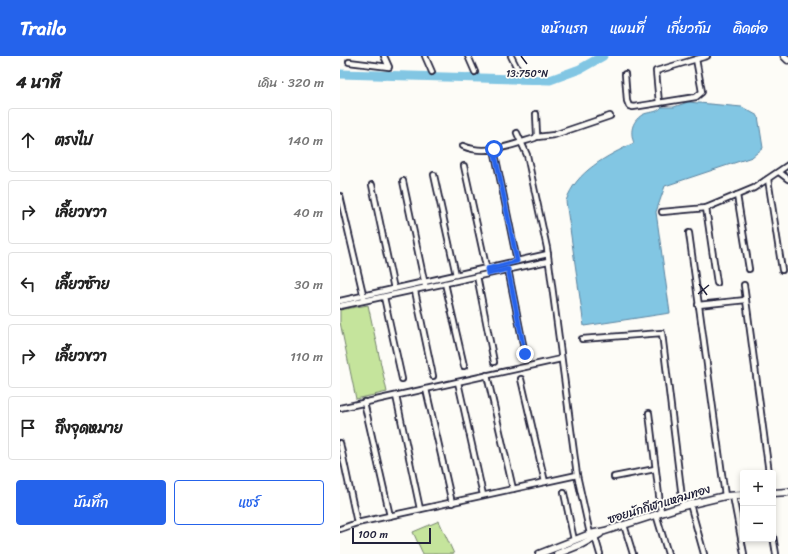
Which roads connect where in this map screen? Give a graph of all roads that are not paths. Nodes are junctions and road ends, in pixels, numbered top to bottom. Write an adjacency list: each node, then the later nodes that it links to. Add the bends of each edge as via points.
1 (384, 56): 9 (street, via 389,67)
2 (425, 56): 11 (street)
3 (468, 56): 12 (street)
4 (511, 56): 10 (street)
5 (707, 56): 7 (street)
6 (784, 56): 8 (street)
7 (696, 59): 14 (street, via 656,71); 14 (street, via 702,92 700,95)
8 (788, 60)
9 (349, 62)
10 (517, 68)
11 (432, 72)
12 (475, 72)
13 (625, 74): 14 (street, via 629,106)
14 (659, 103)
15 (536, 114): 18 (street)
16 (610, 116): 18 (street, via 554,135)
17 (517, 133): 19 (street)
18 (537, 136): 19 (street)
19 (521, 142): 21 (street); 35 (street, via 527,155)
20 (462, 146): 21 (street, via 477,151)
21 (494, 149): 36 (street)
22 (788, 165): 24 (street)
23 (464, 166): 38 (street)
24 (779, 172): 26 (street); 27 (street)
25 (434, 175): 43 (street)
26 (768, 179): 30 (street); 41 (street)
27 (788, 179)
28 (403, 181): 45 (street)
29 (372, 185): 50 (street)
30 (737, 195): 32 (street); 40 (street)
31 (340, 196): 53 (street)
32 (706, 208): 33 (street); 46 (street)
33 (662, 212)
34 (689, 233): 56 (street)
35 (548, 254): 36 (street); 37 (street)
36 (517, 261): 38 (street)
37 (548, 261): 39 (street); 60 (street)
38 (487, 269): 42 (street); 43 (street)
39 (508, 269): 42 (street); 59 (street)
40 (749, 269)
41 (782, 270)
42 (488, 274): 44 (street)
43 (456, 275): 45 (street)
44 (477, 276): 47 (street); 61 (street)
45 (425, 283): 49 (street); 50 (street)
46 (717, 283)
47 (445, 284): 49 (street); 62 (street)
48 (744, 285): 54 (street)
49 (426, 288): 51 (street)
50 (394, 289): 53 (street)
51 (415, 291): 52 (street); 64 (street)
52 (384, 296): 53 (street); 66 (street)
53 (364, 299): 55 (street); 57 (street)
54 (746, 300): 56 (street); 75 (street)
55 (340, 301)
56 (698, 305): 85 (street)
57 (340, 306)
58 (582, 339): 89 (street, via 662,333)
59 (525, 354)
60 (561, 359): 63 (street); 76 (street)
61 (494, 362)
62 (464, 366)
63 (487, 375): 67 (street); 79 (street)
64 (433, 376)
65 (521, 378): 78 (street)
66 (402, 379)
67 (458, 382): 68 (street); 83 (street)
68 (426, 389): 69 (street); 87 (street)
69 (396, 396): 70 (street); 90 (street)
70 (364, 402): 71 (street); 92 (street)
71 (340, 408)
72 (649, 413): 74 (street)
73 (340, 443): 93 (street)
74 (655, 470): 77 (street); 91 (street)
75 (769, 470)
76 (577, 475): 78 (street); 96 (street)
77 (614, 477)
78 (544, 482): 79 (street)
79 (513, 489): 83 (street)
80 (788, 492): 82 (street)
81 (564, 493): 97 (street)
82 (776, 493)
83 (483, 495): 87 (street)
84 (740, 495): 86 (street, ซอยนักกีฬาแหลมทอง)
85 (724, 496): 86 (street, ซอยนักกีฬาแหลมทอง); 88 (street, ซอยนักกีฬาแหลมทอง)
86 (732, 496): 106 (street)
87 (452, 503): 90 (street)
88 (690, 504): 89 (street, ซอยนักกีฬาแหลมทอง); 105 (street)
89 (683, 506): 91 (street, ซอยนักกีฬาแหลมทอง)
90 (420, 509): 92 (street)
91 (658, 513): 94 (street, ซอยนักกีฬาแหลมทอง); 104 (street)
92 (390, 516): 93 (street)
93 (357, 523): 95 (street)
94 (624, 525): 96 (street, ซอยนักกีฬาแหลมทอง); 103 (street)
95 (340, 528)
96 (592, 536): 97 (street, ซอยนักกีฬาแหลมทอง); 99 (street, ซอยนักกีฬาแหลมทอง); 102 (street)
97 (574, 540): 100 (street, ซอยนักกีฬาแหลมทอง)
98 (774, 542): 107 (street)
99 (567, 552): 101 (street, ซอยนักกีฬาแหลมทอง)
100 (539, 554)
101 (557, 554)
102 (600, 554)
103 (633, 554)
104 (668, 554)
105 (704, 554)
106 (744, 554)
107 (776, 554)

